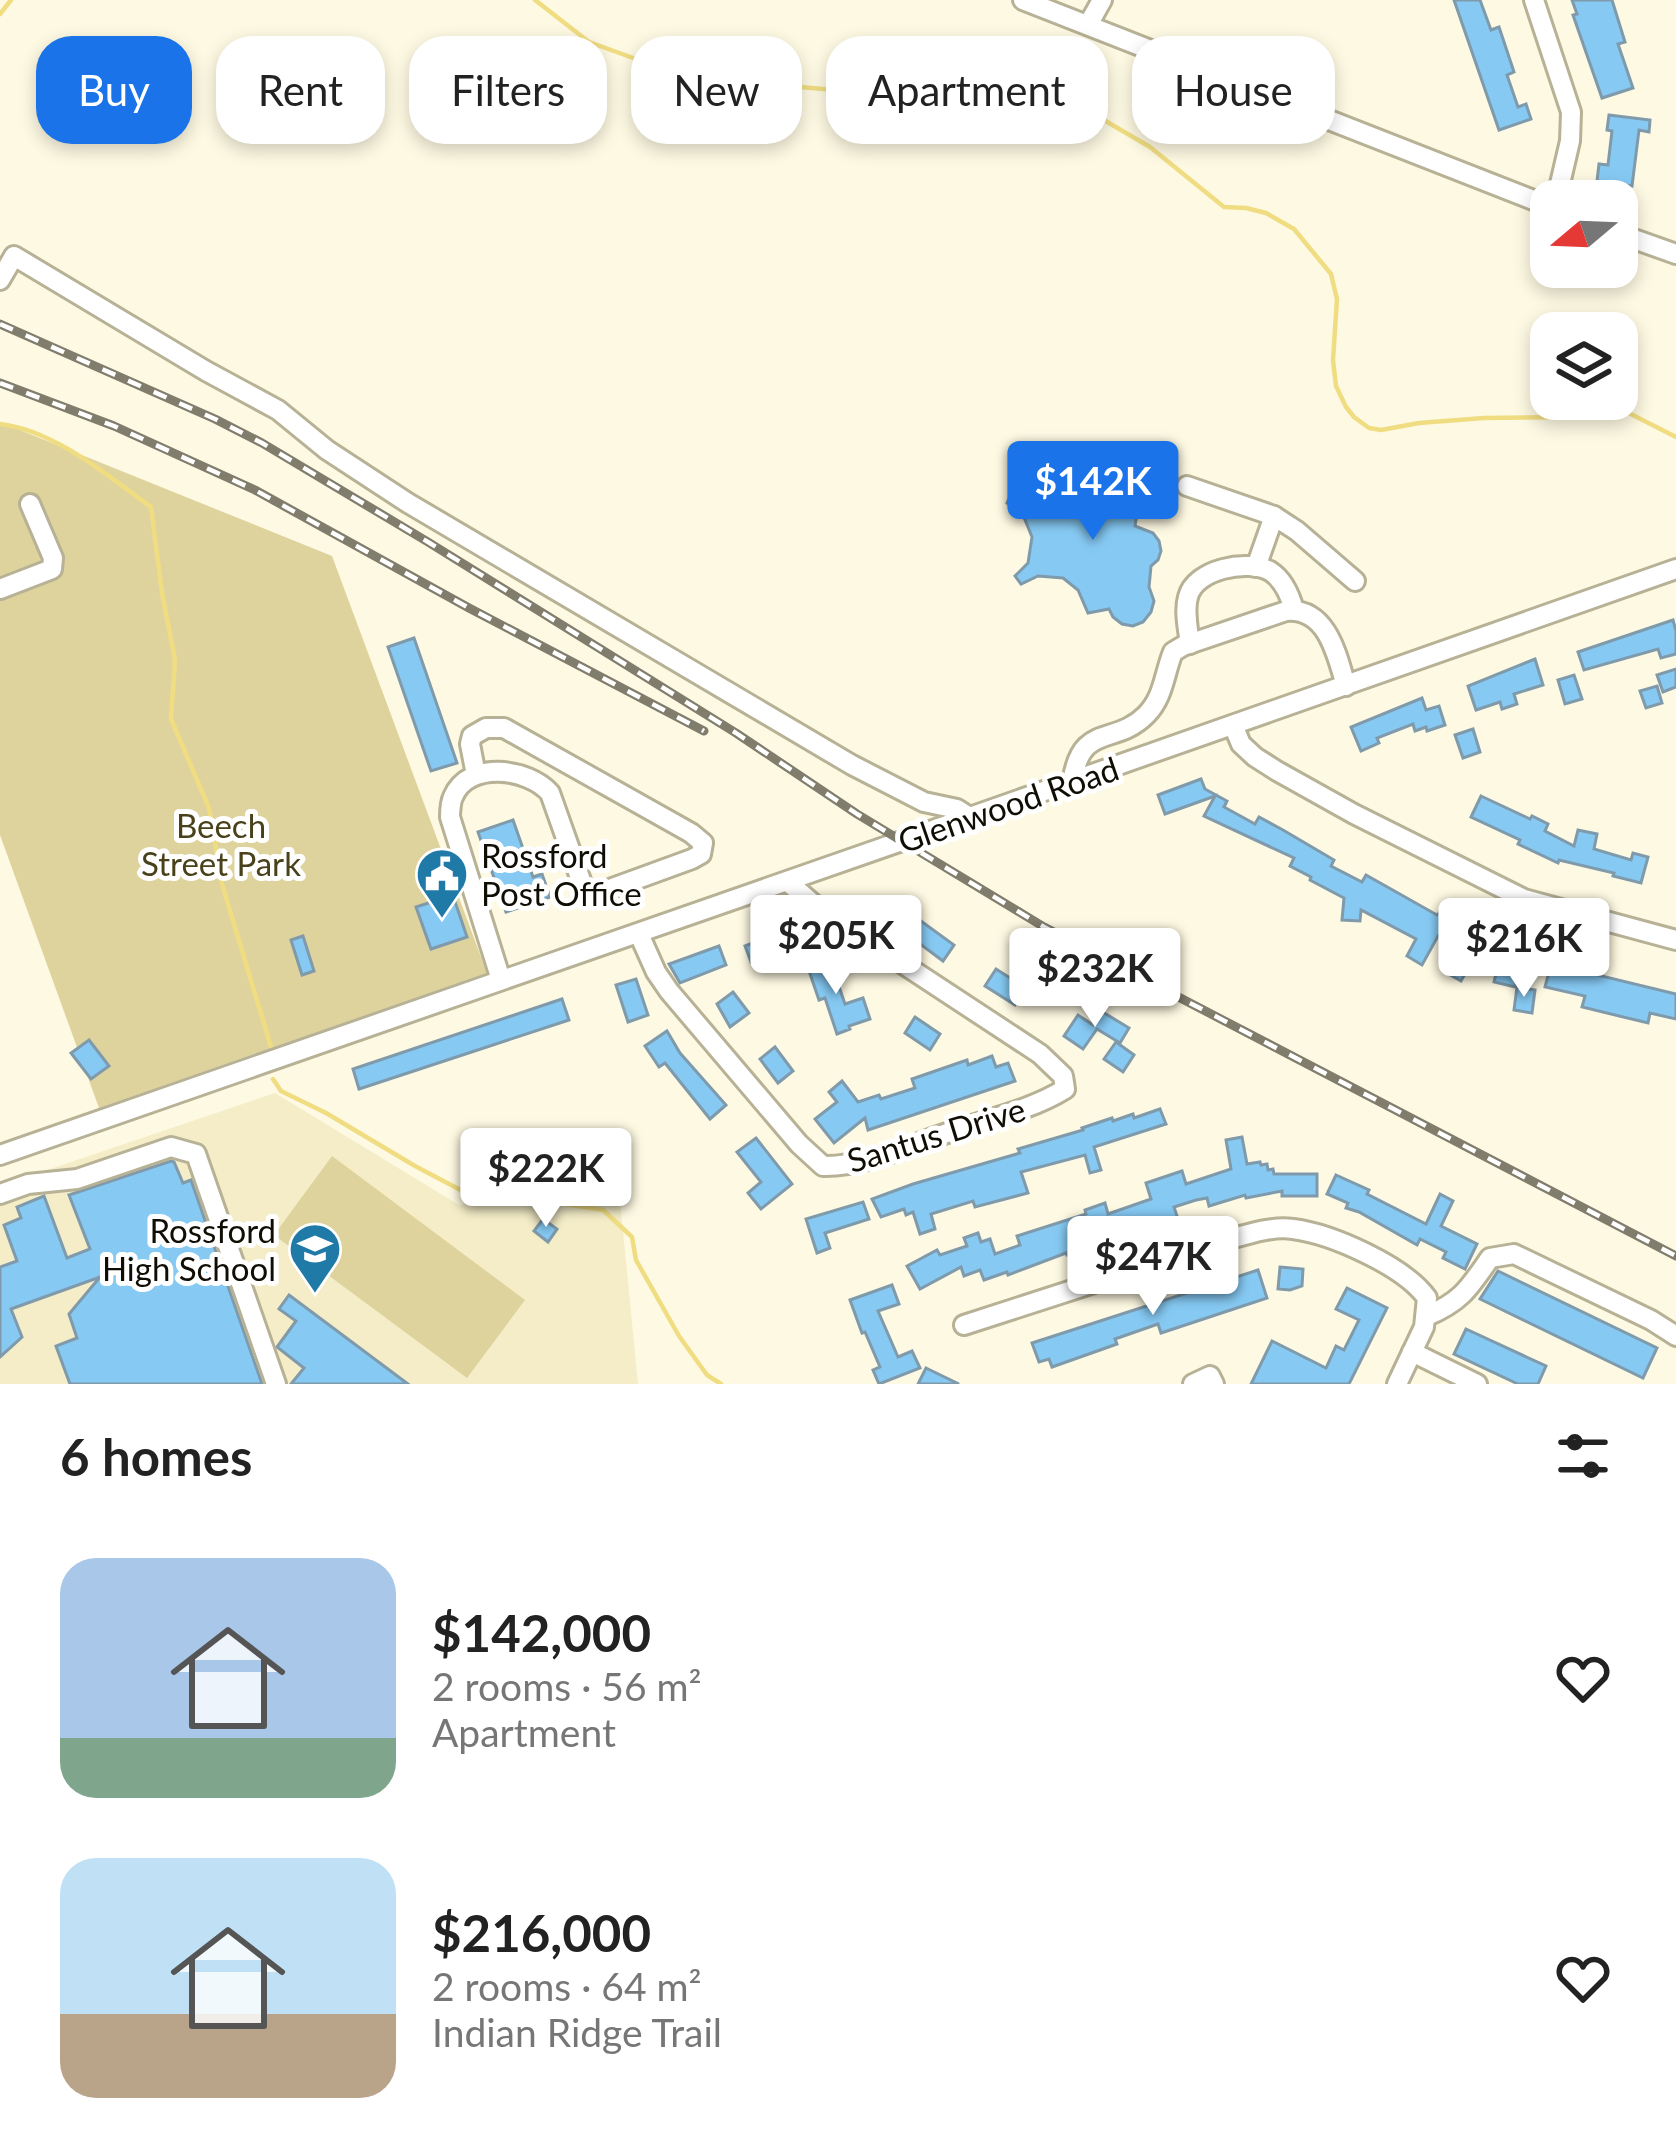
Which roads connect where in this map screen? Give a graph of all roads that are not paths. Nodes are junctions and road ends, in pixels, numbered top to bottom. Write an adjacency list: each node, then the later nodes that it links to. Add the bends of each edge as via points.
1 (1023, 0): 4 (street)
2 (1102, 0): 4 (street)
3 (1534, 0): 5 (street, via 1571,112)
4 (1088, 26): 6 (street)
5 (1560, 180)
6 (1530, 195)
7 (1638, 240): 8 (street)
8 (1676, 254)
9 (0, 280): 25 (street, via 14,256 278,410 407,502 852,765)
10 (1187, 486): 12 (street)
11 (30, 505): 16 (street, via 52,569)
12 (1274, 516): 13 (street); 15 (street)
13 (1256, 567): 17 (street, via 1282,582); 18 (street, via 1217,571 1193,586)
14 (1676, 569): 19 (street, Glenwood Road)
15 (1355, 581)
16 (0, 589)
17 (1294, 610): 18 (street); 19 (street, via 1330,636)
18 (1190, 644): 23 (street, via 1173,652 1146,716 1089,744)
19 (1346, 686): 20 (street, Glenwood Road)
20 (1233, 725): 23 (street, Glenwood Road); 28 (street, via 1255,758 1524,898)
21 (557, 757): 22 (street, via 504,728 486,728 470,744); 24 (street); 24 (street, via 691,833 703,843 701,854 590,894 550,793)
22 (476, 775): 24 (street, via 491,771); 29 (street, via 452,798 450,817)
23 (1072, 783): 25 (street, Glenwood Road)
24 (539, 784)
25 (971, 818): 26 (street, Glenwood Road)
26 (788, 882): 27 (street, Glenwood Road); 27 (street, Santus Drive, via 1040,1054 1065,1089 872,1158 823,1166 669,991)
27 (639, 934): 29 (street, Glenwood Road)
28 (1676, 940)
29 (501, 980): 30 (street, Glenwood Road)
30 (0, 1155)
31 (0, 1194): 36 (street, via 171,1148 196,1154)
32 (1427, 1316): 33 (street, via 1426,1298 1403,1275 1290,1228 1227,1240); 34 (street, via 1464,1295 1490,1258 1514,1254); 35 (street)
33 (964, 1325)
34 (1676, 1336)
35 (1412, 1352): 39 (street); 40 (street)
36 (276, 1384)
37 (1193, 1384): 38 (street, via 1210,1376)
38 (1214, 1384)
39 (1397, 1384)
40 (1477, 1384)

